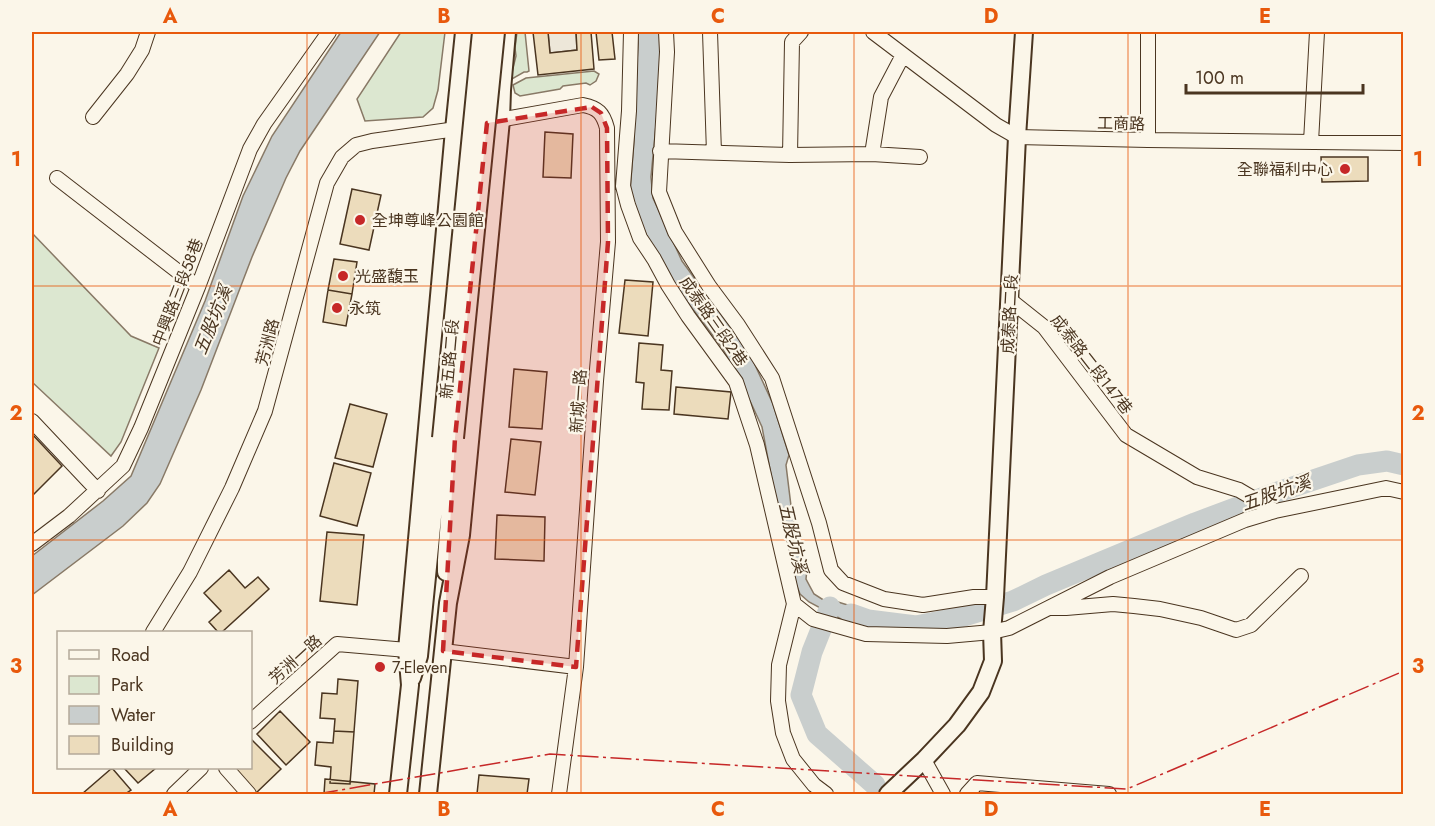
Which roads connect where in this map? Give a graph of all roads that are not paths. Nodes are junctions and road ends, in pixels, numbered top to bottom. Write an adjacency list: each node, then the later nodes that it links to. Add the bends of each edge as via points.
1 (148, 32): 18 (street, via 128,74)
2 (329, 32): 31 (street, 中興路三段58巷, via 250,149)
3 (464, 32): 15 (main road, 新五路二段)
4 (479, 32): 15 (main road, via 470,39); 34 (main road, 新五路二段, bridge)
5 (498, 32): 17 (main road, via 504,44); 34 (main road, 新五路二段, bridge)
6 (507, 32): 17 (main road, 新五路二段)
7 (631, 32): 42 (street, 成泰路三段2巷, via 623,186 628,204 640,238 668,285 736,382 757,446)
8 (666, 32): 25 (street)
9 (710, 32): 26 (street)
10 (801, 32): 28 (street, via 792,42)
11 (873, 32): 16 (street, 工商路)
12 (1024, 32): 21 (main road, 成泰路二段)
13 (1148, 32): 22 (street)
14 (1316, 32): 23 (street)
15 (462, 56): 20 (main road, 新五路二段)
16 (903, 56): 21 (street, 工商路); 27 (street, via 881,97)
17 (504, 61): 19 (main road, 新五路二段)
18 (93, 117)
19 (501, 120): 20 (street, 新城一路); 41 (main road, 新五路二段, via 461,535); 48 (street, 新城一路, via 583,105 601,113 607,128 608,242)
20 (454, 130): 45 (street, 芳洲路, via 372,141 356,145 342,157 327,183 266,411 227,498); 46 (main road, 新五路二段)
21 (1017, 137): 22 (street, 工商路); 32 (main road, 成泰路二段)
22 (1148, 140): 23 (street, 工商路)
23 (1311, 142): 24 (street, 工商路)
24 (1404, 143)
25 (660, 151): 26 (street); 40 (street, via 658,192 675,232 772,378 831,570 843,583 884,599 923,605)
26 (714, 153): 28 (street)
27 (872, 154): 28 (street); 29 (street)
28 (790, 155)
29 (920, 157)
30 (57, 178): 31 (street)
31 (198, 287): 35 (street, 中興路三段58巷, via 137,438 123,466)
32 (1010, 300): 37 (street, 成泰路二段147巷, via 1044,327 1126,435 1197,477 1239,490); 40 (main road, 成泰路二段)
33 (32, 421): 35 (street)
34 (448, 438): 41 (main road, 新五路二段); 49 (main road, 新五路二段, via 419,656)
35 (98, 490): 38 (street, 中興路三段58巷)
36 (1404, 492): 37 (street, via 1386,488)
37 (1272, 509): 43 (street, via 1110,577)
38 (32, 544)
39 (1301, 576): 43 (street, via 1251,625 1236,630 1160,609 1113,603)
40 (995, 597): 44 (main road, 成泰路二段)
41 (448, 603): 47 (main road, 新五路二段)
42 (794, 604): 44 (street, via 813,619 866,634 947,636); 61 (street, 成泰路三段2巷, via 779,665 777,701 793,759)
43 (1048, 608): 44 (street, via 1009,628)
44 (992, 629): 51 (main road, via 993,661 981,692)
45 (154, 631)
46 (407, 650): 49 (main road, 新五路二段); 50 (street, 芳洲一路, via 337,644)
47 (443, 651): 48 (street); 59 (main road, 新五路二段)
48 (576, 667): 60 (street, 新城一路)
49 (410, 685): 58 (main road, 新五路二段)
50 (252, 720)
51 (924, 760): 54 (main road); 62 (street)
52 (200, 769): 56 (street)
53 (227, 769): 57 (street)
54 (891, 791)
55 (1109, 794): 63 (street, via 976,783)
56 (174, 795)
57 (249, 795)
58 (398, 795)
59 (428, 795)
60 (559, 795)
61 (826, 795)
62 (943, 795)
63 (967, 795)

